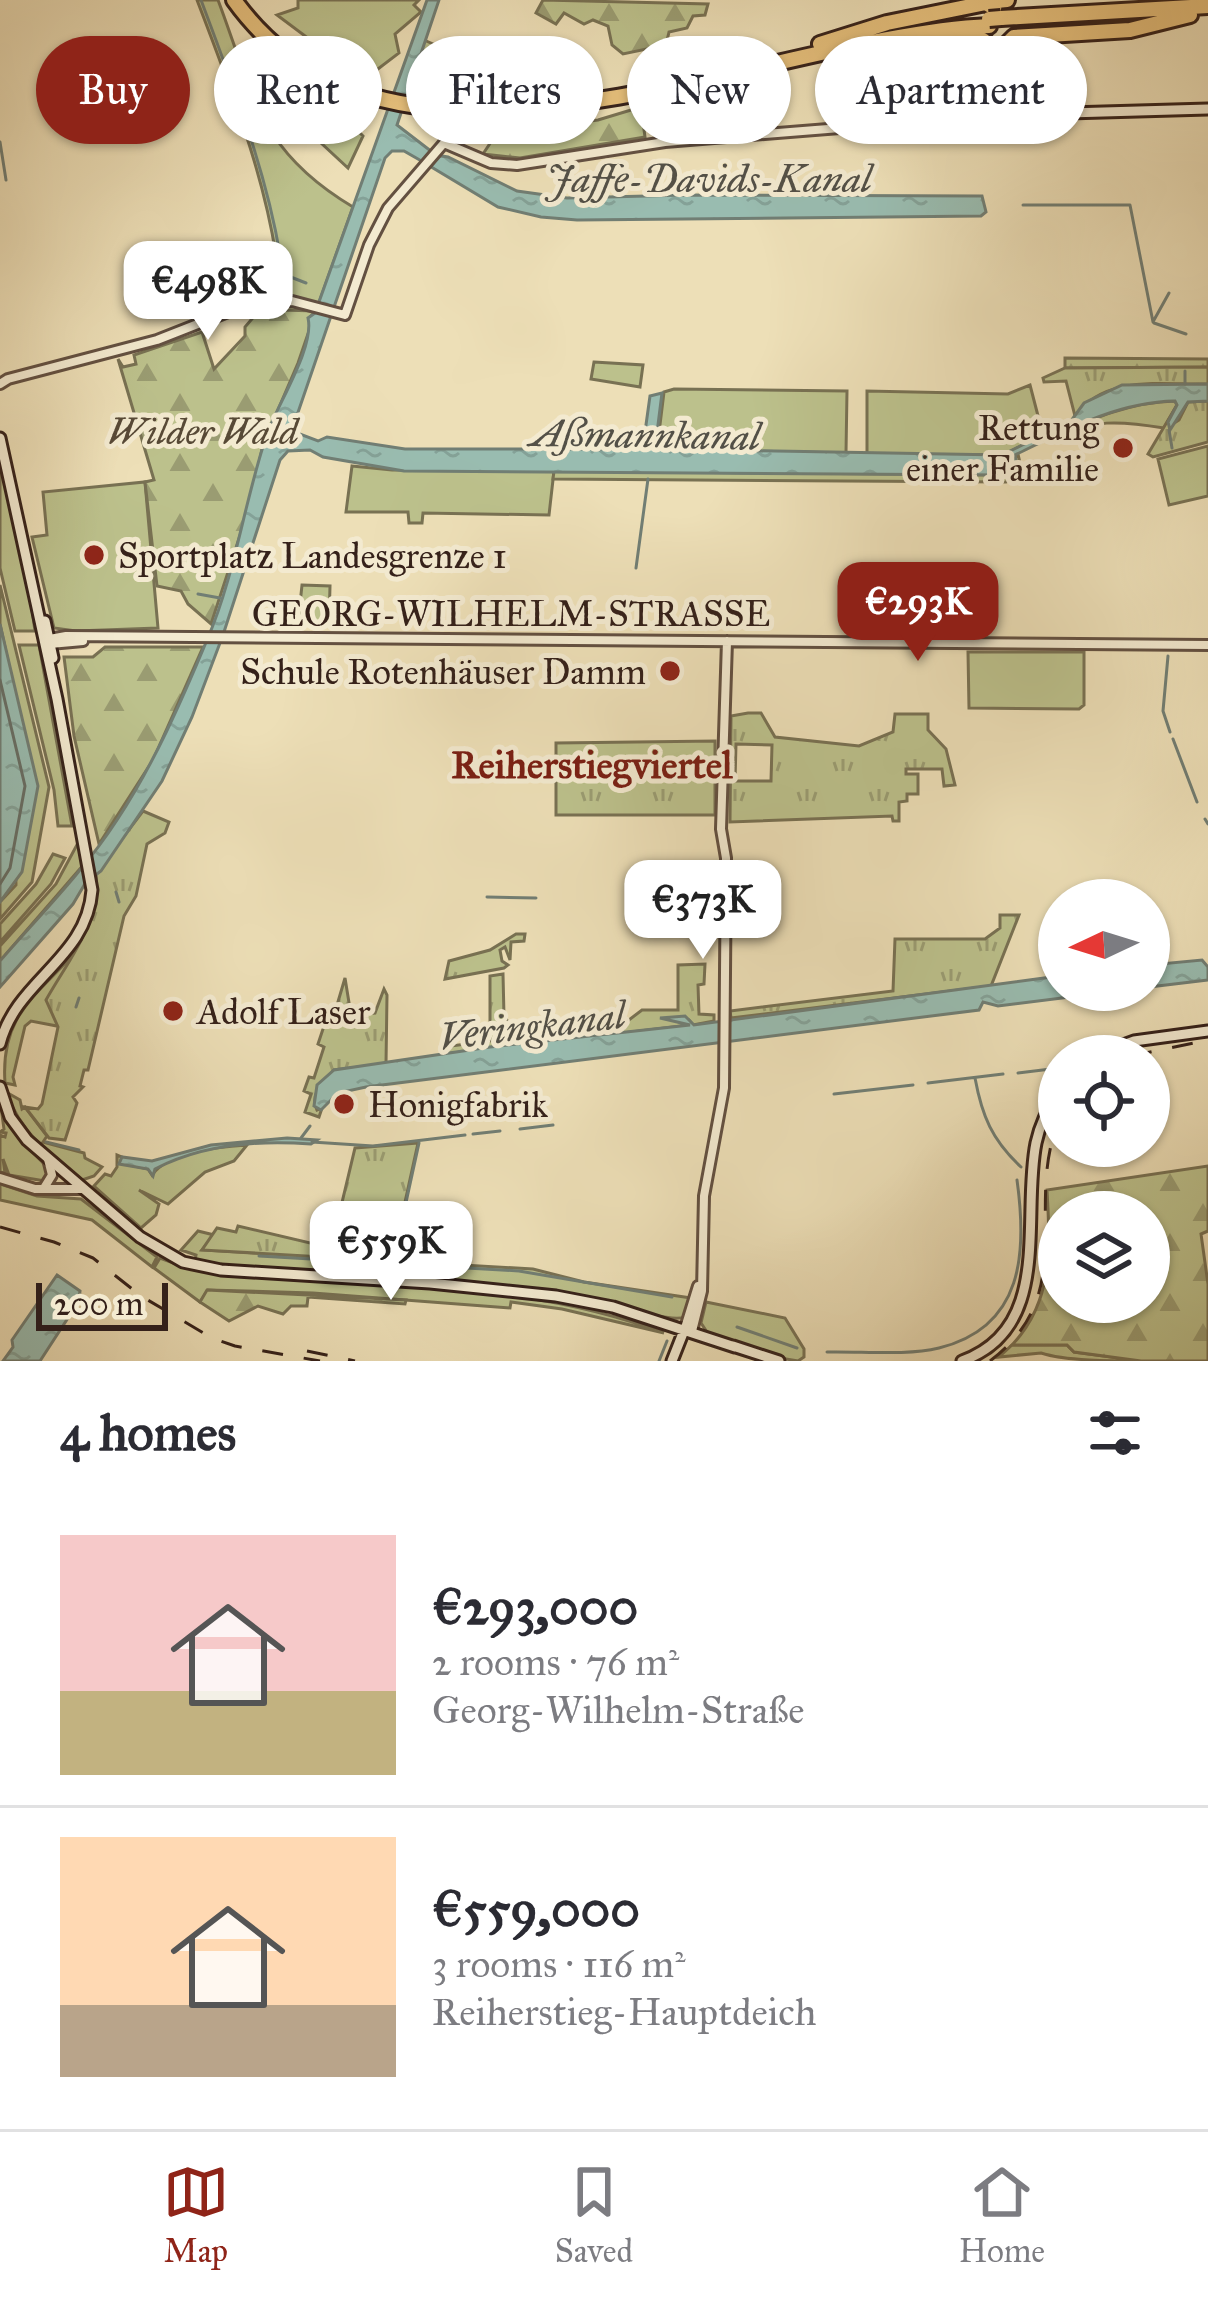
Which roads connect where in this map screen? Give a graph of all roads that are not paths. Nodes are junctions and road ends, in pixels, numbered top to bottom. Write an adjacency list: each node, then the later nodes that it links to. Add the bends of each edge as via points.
1 (234, 0): 10 (highway, via 295,62 327,82)
2 (246, 0): 10 (highway, via 312,64)
3 (1150, 0): 4 (highway)
4 (1201, 11): 5 (highway); 6 (highway, via 1136,29)
5 (997, 16): 8 (highway); 9 (highway)
6 (1029, 36)
7 (815, 54): 8 (highway)
8 (807, 55): 11 (highway)
9 (603, 91)
10 (384, 98): 12 (highway)
11 (603, 98)
12 (406, 102)
13 (1208, 109): 14 (main road)
14 (1087, 113)
15 (815, 130): 16 (street, via 517,165 441,144 376,228 340,314 283,300 251,303 157,340)
16 (3, 380)
17 (0, 438): 19 (main road)
18 (0, 454): 19 (main road)
19 (5, 467): 21 (main road)
20 (727, 641): 21 (street, GEORG-WILHELM-STRASSE); 22 (street, GEORG-WILHELM-STRASSE); 34 (street, via 723,1097 703,1208 702,1273)
21 (49, 644): 25 (main road, via 90,908 80,935 19,1001)
22 (1208, 645)
23 (1208, 1031): 24 (main road)
24 (1170, 1036)
25 (0, 1044)
26 (1, 1091): 28 (main road, via 16,1127)
27 (1038, 1139): 32 (main road)
28 (48, 1159): 30 (main road); 31 (street)
29 (0, 1178): 31 (street)
30 (83, 1189): 31 (street); 33 (main road, via 154,1248 206,1268 494,1289)
31 (43, 1190)
32 (1019, 1306): 37 (main road, via 990,1339); 38 (main road, via 999,1340)
33 (636, 1316): 34 (main road); 34 (main road)
34 (686, 1334): 35 (main road); 36 (main road)
35 (675, 1361)
36 (779, 1361)
37 (949, 1361)
38 (962, 1361)

